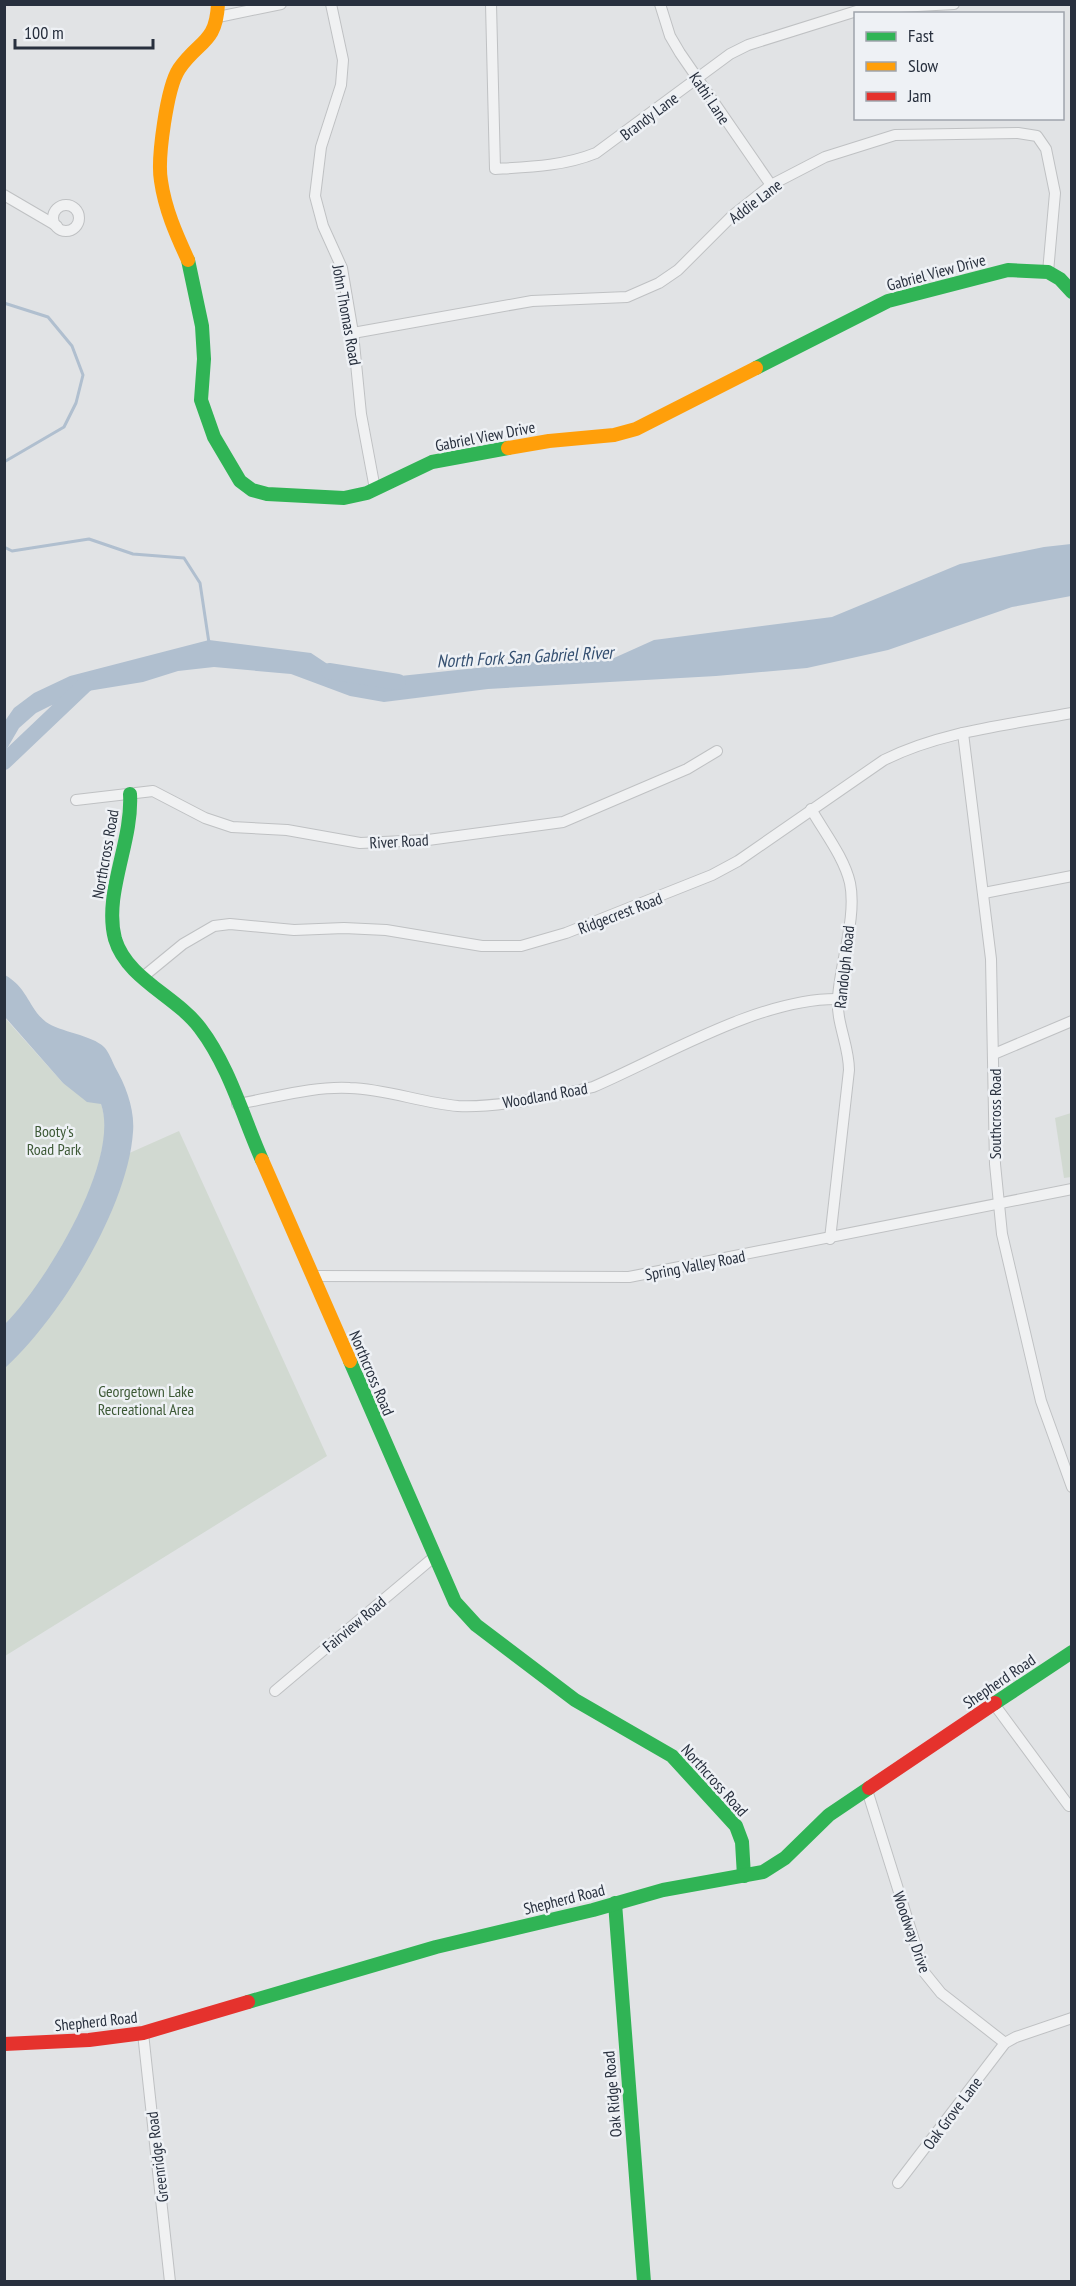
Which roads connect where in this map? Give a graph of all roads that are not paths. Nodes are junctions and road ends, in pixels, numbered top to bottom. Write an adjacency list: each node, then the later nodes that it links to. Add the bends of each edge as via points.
1 (281, 4): 6 (street)
2 (331, 4): 13 (street, John Thomas Road, via 343,60 341,85 321,147 315,196 323,226 342,268)
3 (491, 4): 7 (street, Brandy Lane, via 495,169 551,165 596,153)
4 (660, 4): 7 (street, Kathi Lane, via 670,36)
5 (954, 4): 7 (street, Brandy Lane, via 863,9 832,17 748,45)
6 (218, 10): 14 (street, Gabriel View Drive, via 212,34 173,79 167,97 160,179 171,222 190,266 202,326 201,400 214,437 233,471 252,490 318,499 358,496)
7 (698, 80): 8 (street, Kathi Lane)
8 (771, 185): 11 (street, Addie Lane, via 825,157 894,135 1033,135 1046,149 1055,193); 13 (street, Addie Lane, via 732,216 678,270 627,297 532,301)
9 (4, 195): 10 (street)
10 (57, 226)
11 (1048, 272): 12 (street); 14 (street, Gabriel View Drive, via 1008,270 874,306 636,429 432,462)
12 (1071, 292)
13 (353, 333): 14 (street, John Thomas Road, via 361,414)
14 (375, 489)
15 (1071, 713): 16 (street, Ridgecrest Road)
16 (963, 733): 20 (street, Ridgecrest Road, via 923,742 899,753); 22 (street, Southcross Road)
17 (717, 751): 18 (street, River Road, via 687,769 563,822 428,840 360,843 287,830 232,827 211,821 153,791)
18 (130, 794): 19 (street, River Road); 23 (street, Northcross Road, via 130,829 112,909 120,953)
19 (76, 800)
20 (811, 809): 23 (street, Ridgecrest Road, via 712,875 536,943 482,946 386,930 294,930 230,924 214,926 194,936); 24 (street, Randolph Road, via 850,884 851,905)
21 (1071, 876): 22 (street)
22 (984, 893): 26 (street, Southcross Road)
23 (144, 976): 27 (street, Northcross Road, via 208,1037)
24 (838, 999): 27 (street, Woodland Road, via 815,999 739,1021 594,1087 576,1091 458,1106 335,1088); 30 (street, Randolph Road, via 839,1019 849,1050 849,1070)
25 (1071, 1021): 26 (street)
26 (994, 1054): 29 (street, Southcross Road)
27 (237, 1104): 31 (street, Northcross Road)
28 (1071, 1189): 29 (street, Spring Valley Road)
29 (998, 1204): 30 (street, Spring Valley Road); 32 (street, Southcross Road, via 1041,1401)
30 (830, 1239): 31 (street, Spring Valley Road, via 629,1277)
31 (312, 1276): 33 (street, Northcross Road)
32 (1071, 1487)
33 (434, 1557): 35 (street, Fairview Road); 39 (street, Northcross Road, via 455,1602 476,1625 589,1709 660,1747 683,1767 736,1826 742,1842)
34 (1071, 1652): 36 (street, Shepherd Road)
35 (275, 1691)
36 (994, 1704): 37 (street, Shepherd Road); 38 (street)
37 (867, 1790): 39 (street, Shepherd Road, via 816,1825 774,1866); 43 (street, Woodway Drive, via 924,1972 941,1993)
38 (1069, 1806)
39 (744, 1876): 40 (street, Shepherd Road)
40 (615, 1903): 42 (street, Shepherd Road, via 436,1947); 47 (street, Oak Ridge Road)
41 (1071, 2018): 43 (street)
42 (144, 2033): 44 (street, Shepherd Road); 46 (street, Greenridge Road)
43 (1005, 2043): 45 (street, Oak Grove Lane)
44 (4, 2044)
45 (898, 2183)
46 (170, 2282)
47 (644, 2282)

